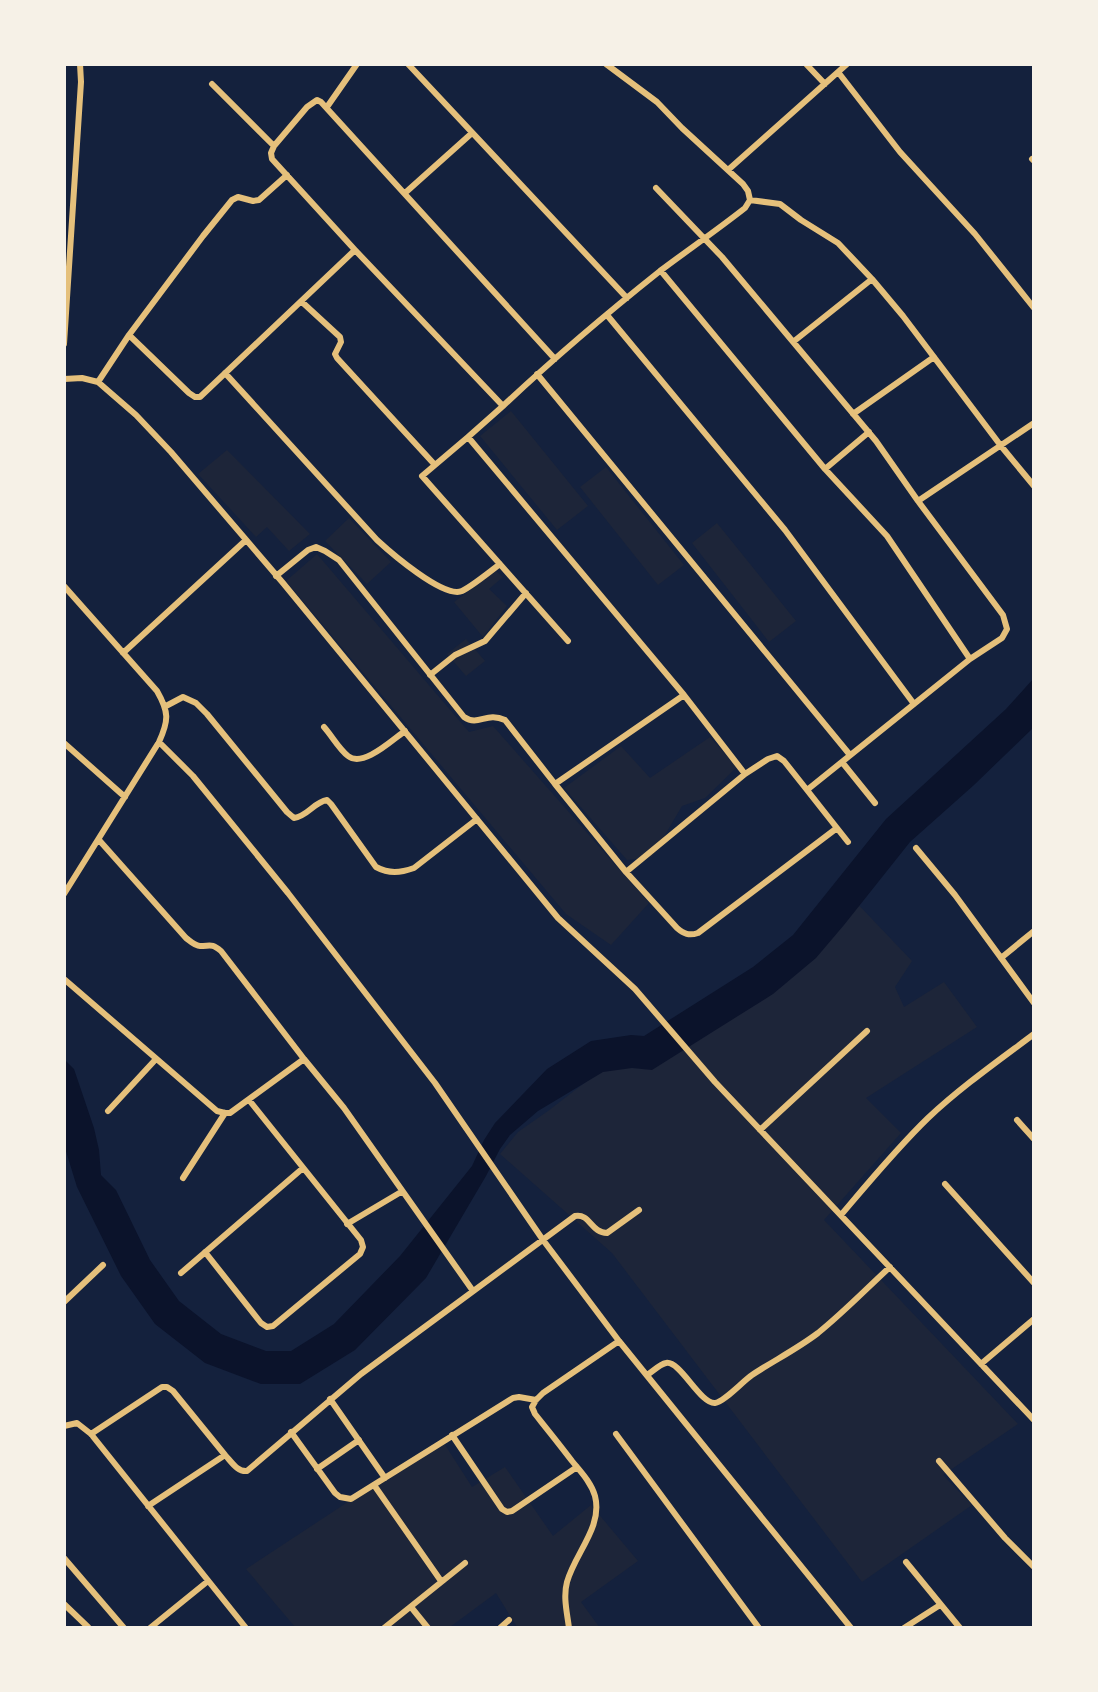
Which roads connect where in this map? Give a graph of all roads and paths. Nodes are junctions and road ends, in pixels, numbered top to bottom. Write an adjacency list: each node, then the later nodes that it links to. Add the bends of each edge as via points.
1 (80, 64): 28 (street)
2 (357, 64): 10 (street)
3 (408, 64): 11 (street)
4 (606, 64): 13 (street, via 657,102)
5 (806, 64): 9 (street)
6 (847, 64): 7 (street)
7 (838, 72): 9 (street); 24 (street, via 900,152 975,234)
8 (212, 84): 12 (street)
9 (825, 84): 13 (street)
10 (327, 107): 12 (street, via 317,100 311,103); 16 (street)
11 (472, 133): 16 (street); 22 (street)
12 (274, 146): 14 (street, via 272,159)
13 (728, 170): 17 (street, via 748,191)
14 (287, 175): 19 (street); 26 (street, via 259,200 232,200)
15 (656, 188): 18 (street)
16 (405, 193): 30 (street)
17 (750, 200): 18 (street); 21 (street, via 786,207 838,243)
18 (705, 239): 20 (street); 27 (street)
19 (355, 250): 23 (street); 35 (street)
20 (661, 271): 22 (street); 42 (street)
21 (872, 279): 27 (street); 29 (street)
22 (627, 298): 25 (street)
23 (302, 302): 31 (street); 41 (street, via 340,336 335,354)
24 (1034, 308)
25 (607, 315): 30 (street); 55 (street, via 785,530)
26 (129, 335): 31 (street, via 195,398); 34 (street)
27 (793, 342): 36 (street)
28 (64, 344)
29 (934, 357): 36 (street); 40 (street)
30 (555, 359): 32 (street)
31 (225, 373): 46 (street, via 397,558 438,586 454,592 462,591)
32 (537, 374): 35 (street); 61 (street)
33 (64, 379): 34 (street)
34 (98, 382): 45 (street, via 143,422)
35 (503, 406): 39 (street)
36 (853, 414): 38 (street)
37 (1034, 423): 40 (street)
38 (869, 432): 42 (street); 44 (street)
39 (468, 437): 41 (street); 54 (street)
40 (1000, 446): 43 (street); 44 (street)
41 (435, 465): 46 (street, via 422,476)
42 (825, 469): 52 (street, via 887,536)
43 (1034, 486)
44 (918, 501): 52 (street, via 1003,615 1007,629 1002,638)
45 (246, 540): 47 (street); 51 (street)
46 (500, 564): 49 (street)
47 (276, 576): 53 (street, via 316,547 332,555); 58 (street)
48 (64, 586): 51 (street)
49 (526, 593): 50 (street); 53 (street, via 485,641 455,655)
50 (568, 641)
51 (123, 653): 56 (street)
52 (970, 659): 55 (street)
53 (430, 675): 64 (street, via 469,721 493,716 505,720)
54 (684, 695): 63 (street); 64 (street)
55 (914, 704): 61 (street)
56 (166, 706): 59 (street, via 165,730); 68 (street, via 183,697 196,703 294,818 327,800 376,867 384,871 401,873 414,868)
57 (324, 727): 58 (street, via 349,757 357,760 366,759)
58 (405, 731): 68 (street)
59 (159, 742): 66 (street); 96 (street, via 194,776 435,1083)
60 (64, 743): 66 (street)
61 (850, 755): 62 (street)
62 (842, 762): 65 (street); 67 (street)
63 (745, 774): 65 (street, via 777,756); 73 (street)
64 (555, 784): 73 (street)
65 (807, 790): 69 (street)
66 (125, 797): 70 (street)
67 (875, 803)
68 (477, 819): 87 (street, via 558,918 635,989)
69 (837, 828): 71 (street); 73 (street, via 691,935 677,928)
70 (99, 840): 74 (street); 82 (street, via 186,938 193,944 214,945 221,951)
71 (848, 842)
72 (916, 848): 76 (street)
73 (626, 872)
74 (64, 894)
75 (1034, 931): 76 (street)
76 (1001, 958): 78 (street)
77 (64, 979): 81 (street)
78 (1034, 1003)
79 (867, 1031): 87 (street)
80 (1034, 1034): 94 (street, via 930,1117)
81 (156, 1059): 84 (street); 85 (street, via 208,1105)
82 (304, 1059): 83 (street); 92 (street, via 344,1108)
83 (249, 1100): 85 (street); 89 (street)
84 (108, 1111)
85 (225, 1113): 90 (street)
86 (1017, 1120): 88 (street)
87 (760, 1130): 94 (street)
88 (1034, 1139)
89 (303, 1168): 95 (street); 97 (street)
90 (183, 1178)
91 (945, 1184): 101 (street)
92 (401, 1192): 95 (street); 102 (street)
93 (639, 1210): 96 (street, via 607,1233 594,1229 586,1218 574,1216)
94 (841, 1215): 99 (street)
95 (346, 1224): 97 (street, via 361,1240 360,1254 273,1326 261,1323)
96 (543, 1240): 102 (street); 105 (street)
97 (205, 1252): 100 (street)
98 (103, 1265): 103 (street)
99 (890, 1267): 106 (street); 107 (street, via 819,1332 751,1376 722,1400 711,1402 670,1363)
100 (181, 1272)
101 (1034, 1283)
102 (473, 1291): 108 (street)
103 (64, 1302)
104 (1034, 1319): 106 (street)
105 (619, 1341): 107 (street); 109 (street)
106 (981, 1364): 110 (street)
107 (647, 1376): 143 (street)
108 (330, 1399): 112 (street); 116 (street)
109 (536, 1400): 115 (street, via 513,1398); 119 (street, via 532,1407 535,1414)
110 (1034, 1420)
111 (64, 1426): 113 (street, via 77,1423)
112 (291, 1432): 117 (street, via 247,1471 237,1468); 120 (street)
113 (91, 1434): 117 (street, via 167,1387); 123 (street)
114 (616, 1434): 142 (street)
115 (452, 1435): 119 (street, via 501,1509 507,1512); 121 (street)
116 (359, 1440): 120 (street); 121 (street)
117 (225, 1455): 123 (street)
118 (939, 1461): 127 (street)
119 (577, 1467): 141 (street, via 595,1495 597,1512 567,1579 564,1599)
120 (317, 1469): 122 (street, via 335,1493 346,1500)
121 (386, 1478): 122 (street)
122 (374, 1485): 129 (street)
123 (148, 1506): 128 (street)
124 (64, 1558): 135 (street)
125 (906, 1562): 131 (street)
126 (465, 1563): 129 (street)
127 (1034, 1567)
128 (208, 1581): 136 (street); 137 (street)
129 (441, 1581): 132 (street)
130 (64, 1604): 134 (street)
131 (940, 1605): 144 (street); 145 (street)
132 (411, 1607): 138 (street); 139 (street)
133 (509, 1620): 140 (street)
134 (88, 1627)
135 (124, 1628)
136 (150, 1628)
137 (246, 1628)
138 (384, 1628)
139 (429, 1628)
140 (500, 1628)
141 (569, 1628)
142 (759, 1628)
143 (850, 1628)
144 (904, 1628)
145 (960, 1628)

